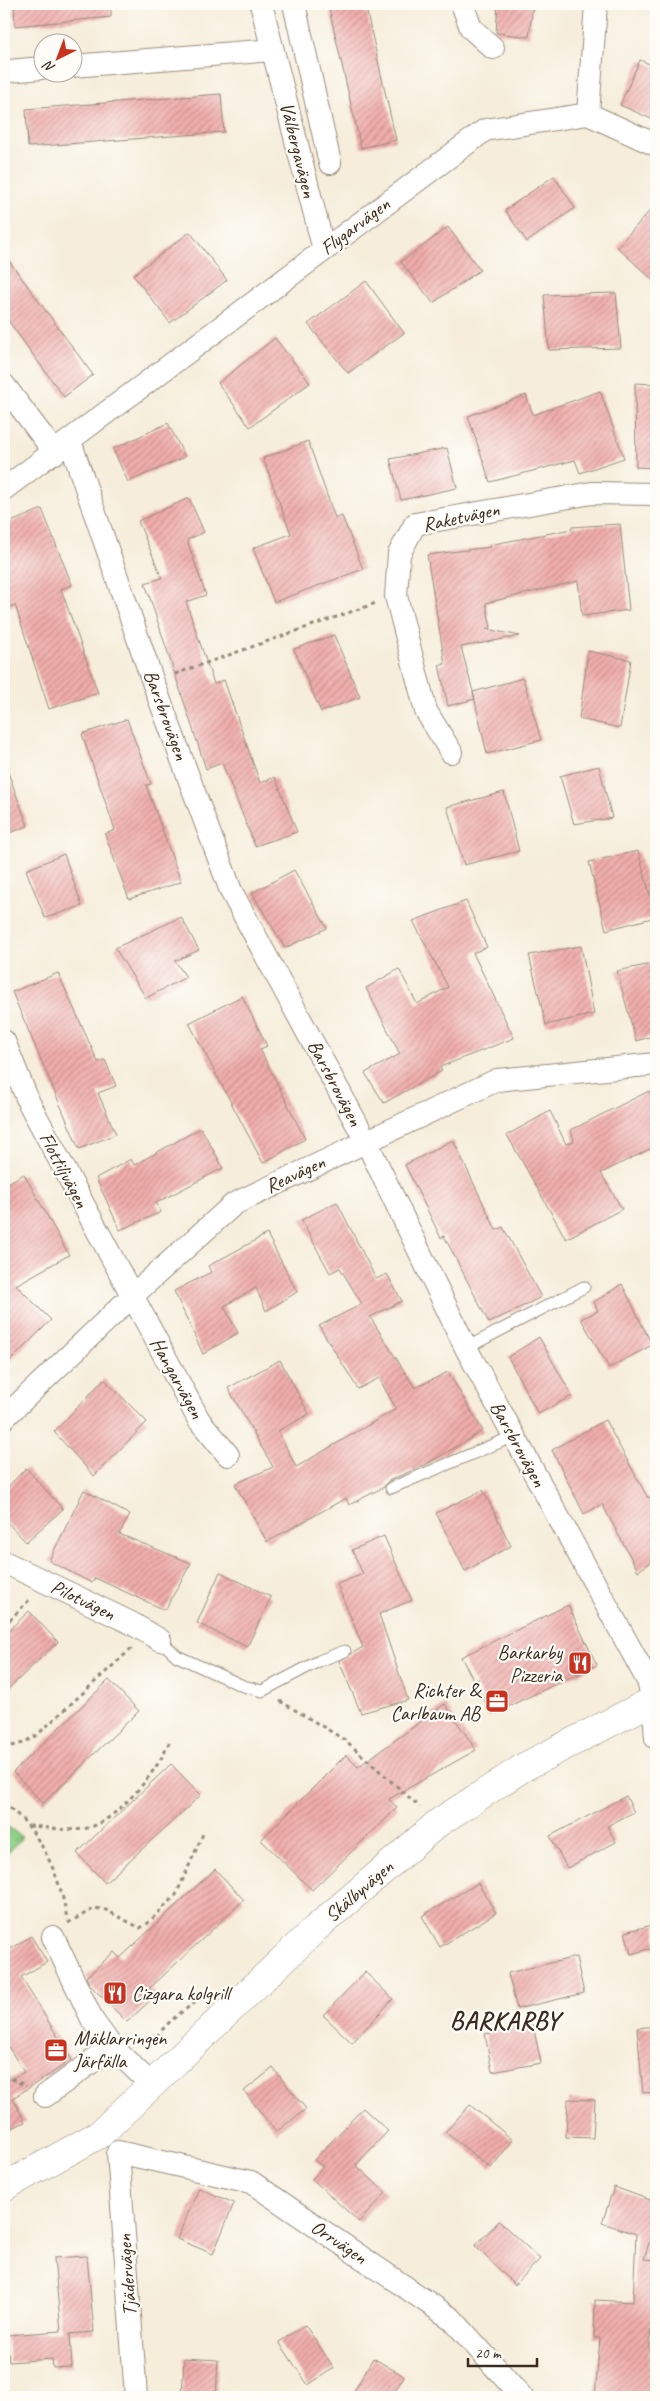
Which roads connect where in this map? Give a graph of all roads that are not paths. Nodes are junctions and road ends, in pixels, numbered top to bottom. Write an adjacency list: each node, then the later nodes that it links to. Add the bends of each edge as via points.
1 (261, 4): 6 (street, Vålbergavägen)
2 (294, 4): 12 (street, Vålbergavägen)
3 (462, 4): 5 (street, via 471,28)
4 (596, 4): 10 (street)
5 (493, 48)
6 (273, 50): 7 (street); 13 (street, Vålbergavägen)
7 (82, 65)
8 (32, 69): 9 (street)
9 (9, 70)
10 (588, 114): 11 (street); 13 (street, Flygarvägen, via 485,130)
11 (656, 144)
12 (330, 163)
13 (324, 250): 15 (street, Flygarvägen)
14 (4, 385): 15 (street)
15 (62, 447): 16 (street, Flygarvägen); 21 (street, Barsbrovägen, via 231,891)
16 (4, 489)
17 (656, 494): 18 (street, Raketvägen, via 592,493 415,524 399,554 396,596 426,712)
18 (451, 752)
19 (4, 1041): 23 (street, Flottiljvägen, via 29,1103)
20 (656, 1064): 21 (street, Reavägen, via 497,1080)
21 (366, 1141): 23 (street, Reavägen, via 234,1204); 24 (street, Barsbrovägen)
22 (584, 1287): 24 (lane)
23 (132, 1296): 25 (street, Reavägen); 27 (street, Hangarvägen, via 199,1420)
24 (466, 1348): 26 (street, Barsbrovägen)
25 (4, 1418)
26 (514, 1436): 28 (lane); 32 (street, Barsbrovägen, via 648,1681)
27 (228, 1455)
28 (391, 1488)
29 (4, 1562): 30 (street, Pilotvägen)
30 (154, 1637): 31 (lane, via 177,1656 243,1686 262,1691)
31 (344, 1651)
32 (654, 1700): 33 (street, Barsbrovägen); 36 (street, Skälbyvägen, via 524,1767 438,1823 315,1928)
33 (656, 1738)
34 (54, 1937): 35 (street, via 94,2021)
35 (112, 2047): 36 (street); 37 (street)
36 (151, 2084): 38 (street, Skälbyvägen)
37 (45, 2096)
38 (109, 2143): 39 (street, Skälbyvägen); 40 (street, Tjädervägen); 41 (street, Orrvägen, via 251,2182 452,2319)
39 (4, 2187)
40 (136, 2397)
41 (522, 2397)

